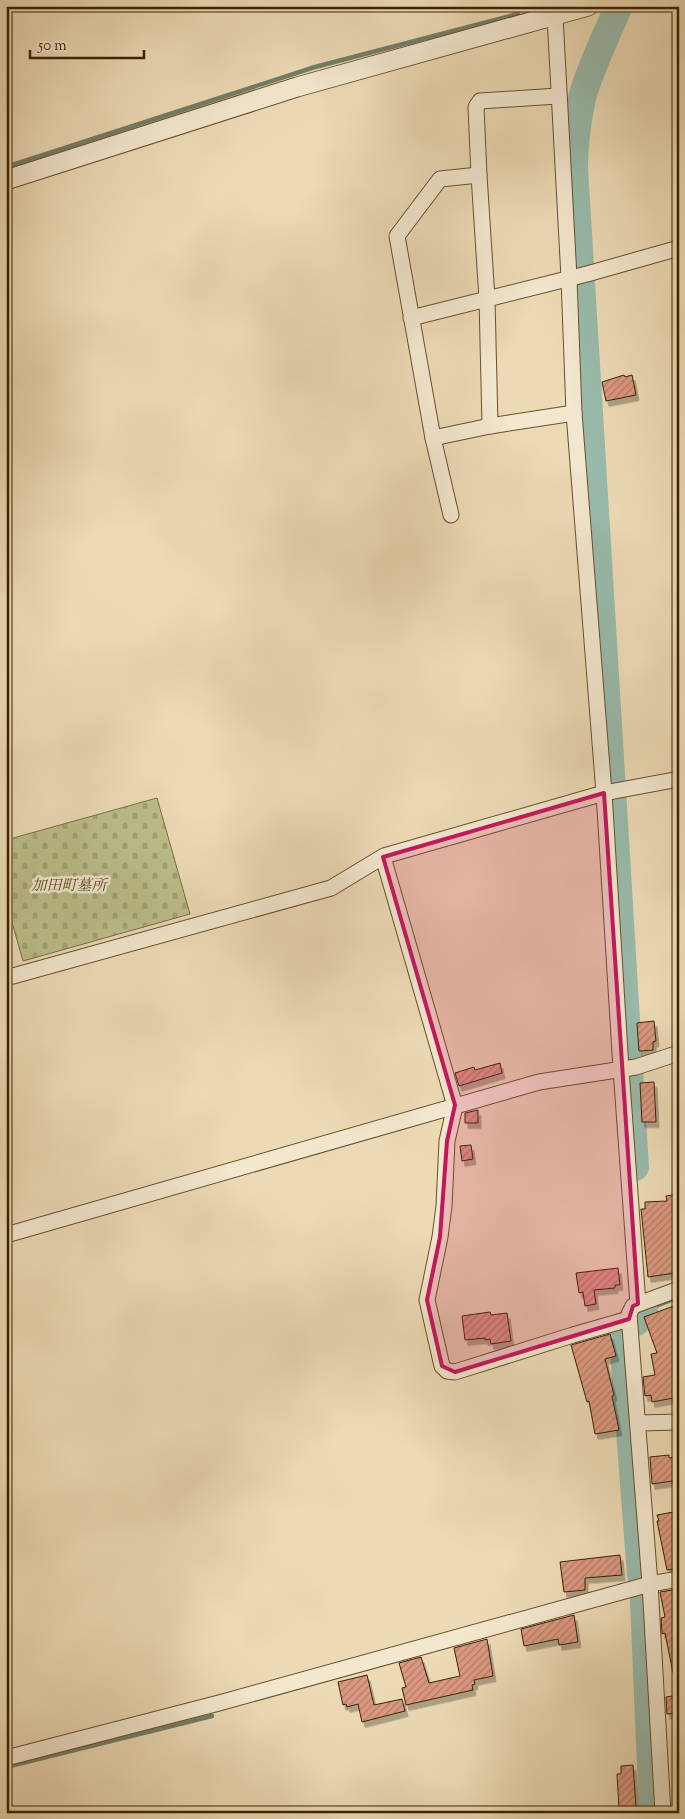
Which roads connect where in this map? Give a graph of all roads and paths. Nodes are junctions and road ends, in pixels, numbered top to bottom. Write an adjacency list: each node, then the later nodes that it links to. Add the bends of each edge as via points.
1 (588, 6): 2 (street)
2 (555, 16): 3 (street); 5 (street, via 296,87)
3 (558, 96): 4 (street, via 480,101 476,107); 7 (street)
4 (479, 176): 8 (street); 9 (street, via 440,179 397,236)
5 (6, 180)
6 (679, 248): 7 (street)
7 (577, 276): 8 (street); 10 (street)
8 (487, 299): 9 (street); 11 (street)
9 (411, 318): 12 (street)
10 (574, 413): 11 (street); 15 (street)
11 (490, 426): 12 (street)
12 (433, 438): 13 (street)
13 (452, 515)
14 (679, 779): 15 (street)
15 (610, 792): 16 (street); 19 (street)
16 (383, 857): 17 (street, via 331,888); 20 (street)
17 (12, 976)
18 (679, 1054): 19 (street)
19 (627, 1069): 20 (street, via 539,1082); 23 (street)
20 (455, 1106): 21 (street); 24 (street, via 447,1141 440,1237 428,1300 442,1366 455,1372)
21 (6, 1235)
22 (679, 1290): 23 (street)
23 (638, 1304): 24 (street, via 633,1306)
24 (629, 1319): 26 (street)
25 (679, 1422): 26 (street)
26 (638, 1423): 28 (street)
27 (679, 1579): 28 (street)
28 (650, 1584): 29 (street); 30 (street)
29 (6, 1758)
30 (663, 1813)

